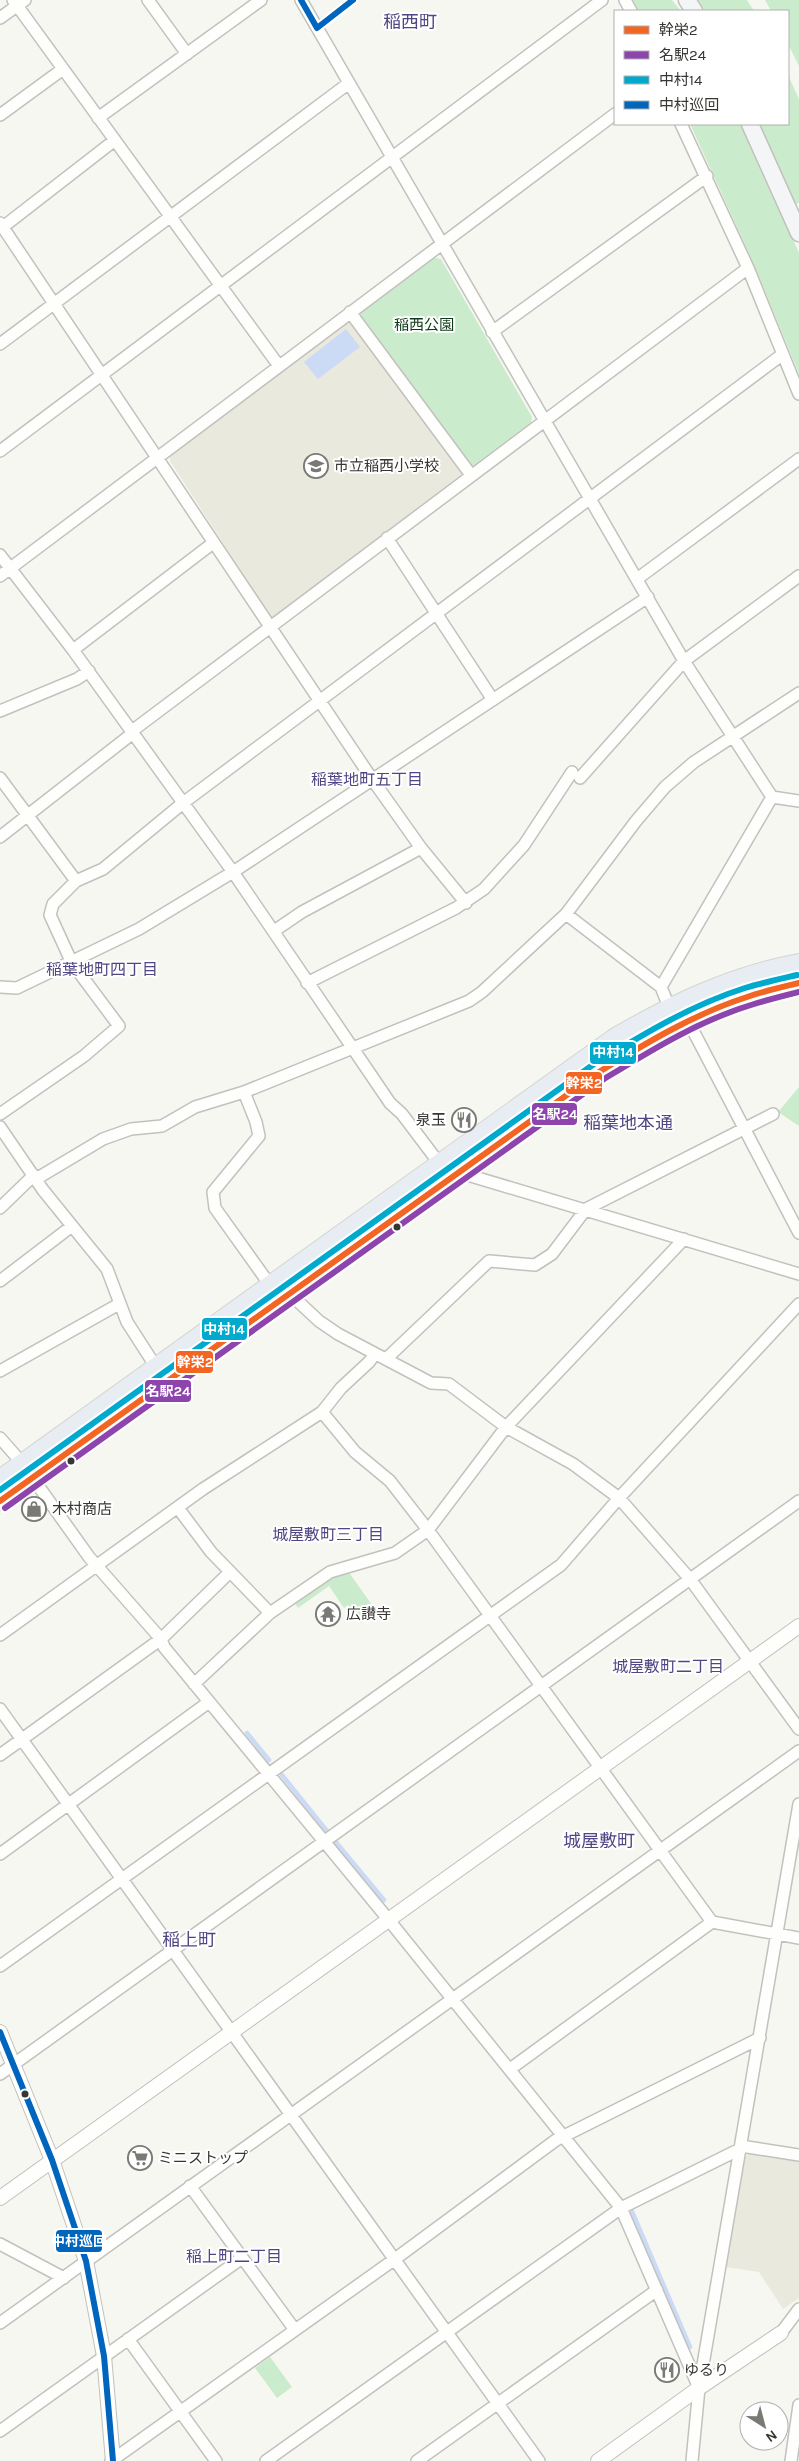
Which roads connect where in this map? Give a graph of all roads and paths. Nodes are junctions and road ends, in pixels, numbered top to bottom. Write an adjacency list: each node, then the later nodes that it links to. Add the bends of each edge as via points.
1 (148, 0): 7 (street)
2 (261, 0): 7 (street)
3 (301, 0): 9 (street)
4 (602, 0): 16 (street)
5 (18, 2): 6 (street); 8 (street)
6 (0, 18)
7 (187, 54): 12 (street)
8 (63, 69): 10 (street); 12 (street)
9 (349, 83): 16 (street); 18 (street)
10 (0, 115)
11 (614, 115): 21 (street)
12 (98, 118): 15 (street)
13 (682, 125): 17 (street)
14 (750, 125): 20 (main road)
15 (115, 140): 18 (street); 19 (street)
16 (393, 156): 21 (street); 23 (street)
17 (707, 176): 22 (street); 26 (street)
18 (170, 217): 23 (street); 24 (street)
19 (1, 225): 24 (street)
20 (799, 233)
21 (442, 242): 25 (street); 26 (street)
22 (748, 268): 28 (street); 32 (street)
23 (220, 285): 29 (street); 30 (street)
24 (54, 303): 27 (street); 30 (street)
25 (350, 312): 29 (street); 36 (street)
26 (492, 332): 32 (street)
27 (0, 344)
28 (783, 354): 31 (street); 37 (street)
29 (279, 366): 34 (street)
30 (100, 373): 33 (street); 34 (street)
31 (799, 394)
32 (544, 420): 36 (street); 37 (street)
33 (0, 451)
34 (157, 458): 39 (street); 41 (street)
35 (799, 460): 44 (street)
36 (471, 475): 38 (street)
37 (589, 499): 44 (street); 46 (street)
38 (387, 538): 46 (street); 47 (street)
39 (213, 543): 47 (street); 48 (street)
40 (0, 555): 41 (street)
41 (10, 568): 42 (street); 48 (street)
42 (0, 576)
43 (799, 576): 49 (street)
44 (637, 579): 45 (street)
45 (648, 598): 49 (street); 52 (street)
46 (435, 614): 52 (street); 53 (street)
47 (270, 628): 53 (street); 55 (street)
48 (73, 650): 50 (street)
49 (684, 661): 56 (street); 67 (street, via 576,775 524,845 484,889)
50 (89, 671): 54 (street, via 78,679); 55 (street)
51 (799, 692): 56 (street)
52 (492, 700): 58 (street)
53 (318, 702): 58 (street); 61 (street)
54 (0, 711)
55 (133, 732): 61 (street); 62 (street)
56 (733, 736): 59 (street); 68 (street, via 694,762 666,787 636,821)
57 (0, 778): 62 (street)
58 (372, 779): 64 (street); 65 (street)
59 (772, 797): 60 (street); 75 (street)
60 (799, 801)
61 (183, 803): 65 (street); 66 (street, via 103,869)
62 (27, 815): 63 (street); 66 (street)
63 (0, 837)
64 (421, 848): 67 (street); 69 (street, via 302,912)
65 (233, 872): 69 (street); 70 (street, via 139,929)
66 (76, 881): 70 (street, via 53,904 50,915)
67 (466, 903): 73 (street)
68 (566, 914): 75 (street); 78 (street, via 469,1001)
69 (274, 931): 73 (street)
70 (72, 963): 74 (street, via 17,988); 80 (street, via 119,1026 84,1056)
71 (799, 963): 76 (main road, via 716,986)
72 (799, 982): 77 (main road, via 728,1003)
73 (307, 983): 78 (street)
74 (0, 987)
75 (662, 987): 76 (street)
76 (669, 1007): 84 (main road, via 614,1038)
77 (688, 1020): 83 (street); 85 (main road, via 601,1072)
78 (352, 1049): 79 (street); 84 (street, via 390,1104 402,1114)
79 (244, 1092): 86 (street, via 196,1107 162,1126 131,1129 103,1139); 94 (street, via 259,1136 213,1192 215,1208)
80 (0, 1114)
81 (773, 1114): 83 (street)
82 (0, 1126): 86 (street)
83 (744, 1128): 88 (street); 90 (street)
84 (439, 1162): 85 (street); 94 (main road)
85 (461, 1173): 88 (street); 95 (main road)
86 (35, 1177): 87 (street); 89 (street)
87 (0, 1208)
88 (586, 1209): 91 (street); 99 (street, via 552,1254 535,1266 489,1261)
89 (72, 1226): 93 (street); 96 (street, via 107,1269)
90 (799, 1233)
91 (684, 1239): 92 (street); 103 (street)
92 (799, 1274)
93 (0, 1281)
94 (270, 1285): 100 (main road)
95 (290, 1294): 98 (street, via 319,1321); 106 (main road)
96 (119, 1304): 100 (street, via 126,1322); 101 (street)
97 (799, 1304): 108 (street)
98 (375, 1354): 99 (street); 102 (street)
99 (386, 1359): 103 (street, via 432,1383 449,1384)
100 (156, 1367): 105 (main road)
101 (0, 1371)
102 (322, 1412): 111 (street); 112 (street, via 355,1452 390,1482)
103 (506, 1427): 108 (street, via 573,1464); 112 (street)
104 (0, 1438): 105 (street)
105 (22, 1463): 106 (street); 107 (main road)
106 (32, 1478): 109 (main road); 113 (street)
107 (0, 1479)
108 (618, 1498): 115 (street); 117 (street, via 561,1565)
109 (0, 1501)
110 (799, 1501): 115 (street)
111 (178, 1508): 113 (street); 114 (street)
112 (428, 1530): 116 (street, via 394,1553 330,1572); 117 (street)
113 (97, 1566): 119 (street); 120 (street)
114 (230, 1572): 116 (street); 120 (street)
115 (690, 1579): 121 (street); 123 (street)
116 (270, 1613): 122 (street)
117 (490, 1616): 123 (street); 131 (street)
118 (799, 1626): 121 (street)
119 (0, 1635)
120 (161, 1639): 122 (street); 127 (street)
121 (750, 1661): 126 (street); 130 (street)
122 (194, 1684): 124 (street)
123 (540, 1686): 130 (street); 134 (street)
124 (209, 1702): 131 (street); 132 (street)
125 (0, 1709): 127 (street)
126 (799, 1729)
127 (22, 1740): 129 (street); 132 (street)
128 (799, 1751): 135 (street)
129 (0, 1754)
130 (600, 1768): 135 (street); 138 (street)
131 (268, 1773): 134 (street); 137 (street)
132 (68, 1804): 136 (street); 137 (street)
133 (799, 1804): 140 (street)
134 (324, 1841): 138 (street); 142 (street)
135 (660, 1852): 139 (street); 144 (street)
136 (0, 1854)
137 (122, 1878): 142 (street); 143 (street)
138 (388, 1918): 144 (street); 146 (street)
139 (712, 1922): 140 (street); 149 (street)
140 (776, 1934): 141 (street); 147 (street)
141 (799, 1938)
142 (173, 1950): 146 (street); 148 (street)
143 (0, 1966)
144 (452, 2000): 149 (street); 151 (street)
145 (0, 2032): 148 (street)
146 (232, 2032): 151 (street); 155 (street)
147 (760, 2038): 152 (street); 153 (street)
148 (13, 2065): 150 (street); 155 (street)
149 (510, 2069): 152 (street)
150 (0, 2074)
151 (291, 2114): 156 (street); 161 (street)
152 (564, 2136): 158 (street); 161 (street)
153 (741, 2148): 154 (street); 158 (street); 173 (street)
154 (799, 2155)
155 (52, 2160): 157 (street); 162 (street)
156 (190, 2186): 160 (street); 162 (street)
157 (0, 2198)
158 (621, 2208): 164 (street); 169 (street)
159 (0, 2244): 163 (street)
160 (242, 2258): 168 (street); 171 (street)
161 (394, 2259): 168 (street); 169 (street)
162 (86, 2261): 163 (street); 172 (street)
163 (64, 2278): 167 (street)
164 (657, 2290): 173 (street); 174 (street)
165 (799, 2309): 170 (street)
166 (799, 2319): 170 (street)
167 (0, 2324)
168 (295, 2330): 176 (street)
169 (448, 2333): 174 (street); 180 (street)
170 (781, 2333): 173 (street)
171 (128, 2339): 172 (street); 176 (street)
172 (104, 2356): 177 (street); 178 (street)
173 (699, 2388): 183 (street); 184 (street)
174 (498, 2403): 181 (street); 182 (street)
175 (799, 2405): 185 (street)
176 (180, 2411): 178 (street); 179 (street)
177 (0, 2431)
178 (112, 2460)
179 (216, 2461)
180 (266, 2461)
181 (417, 2461)
182 (539, 2461)
183 (598, 2461)
184 (692, 2461)
185 (791, 2461)

